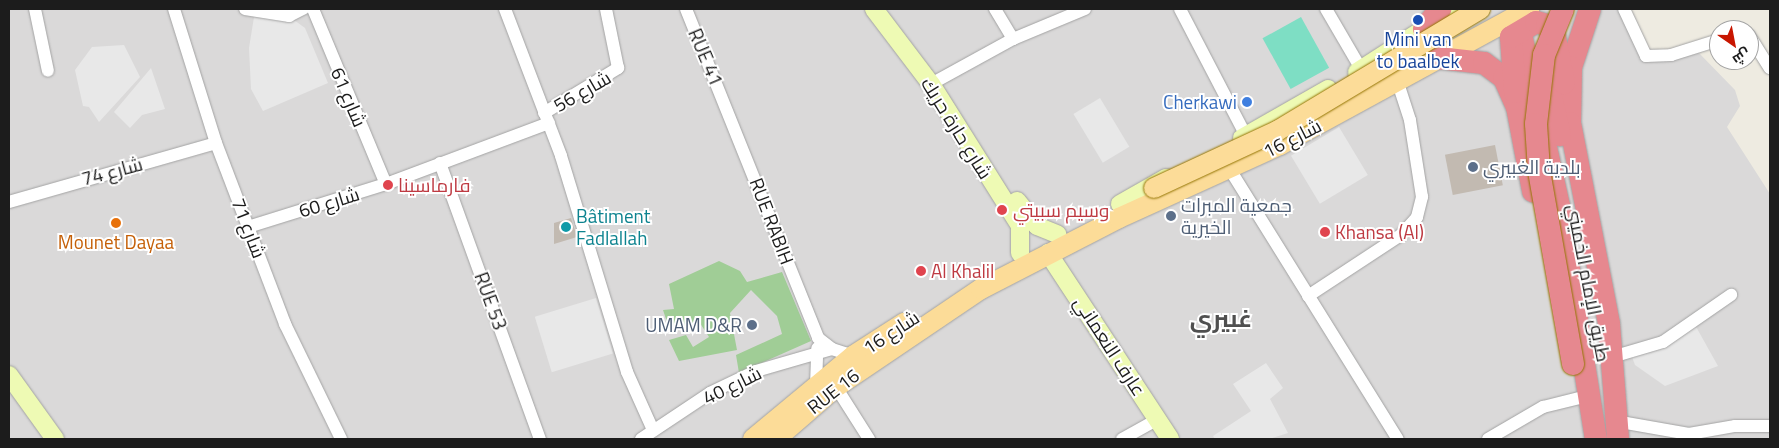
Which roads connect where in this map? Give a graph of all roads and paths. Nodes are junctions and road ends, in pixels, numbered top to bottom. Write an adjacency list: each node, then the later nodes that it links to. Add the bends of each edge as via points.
1 (35, 9): 27 (street)
2 (174, 9): 37 (street, شارع 71)
3 (245, 9): 4 (street, via 289,16)
4 (303, 9)
5 (313, 9): 41 (street, شارع 61)
6 (505, 9): 34 (street)
7 (606, 9): 34 (street, شارع 56, via 618,68)
8 (686, 9): 32 (street, RUE 41)
9 (874, 9): 30 (street, شارع حارة حريك)
10 (995, 9): 22 (street)
11 (1085, 9): 22 (street)
12 (1180, 9): 36 (street)
13 (1326, 9): 28 (street)
14 (1480, 9): 43 (main road, شارع 16, bridge, via 1277,131)
15 (1529, 9): 25 (main road, شارع 16)
16 (1563, 9): 57 (highway, bridge, via 1544,55 1536,124 1539,172)
17 (1590, 9): 35 (highway, via 1570,72)
18 (1624, 9): 23 (street, via 1646,56 1671,55)
19 (1447, 10): 20 (highway)
20 (1424, 29): 28 (street, شارع 16)
21 (1529, 37): 57 (highway, طريق الإمام الخميني)
22 (1013, 39): 30 (street)
23 (1709, 43)
24 (1759, 51): 26 (street)
25 (1438, 58): 29 (main road, شارع 16); 33 (highway, via 1490,66 1504,78)
26 (1770, 68)
27 (48, 71)
28 (1354, 74): 31 (main road, via 1370,78 1372,90); 36 (street, شارع 16)
29 (1397, 80): 31 (main road, شارع 16); 48 (street, via 1410,120 1422,197 1417,217 1394,240)
30 (931, 84): 40 (street, شارع حارة حريك, via 962,116)
31 (1365, 99): 39 (main road, شارع 16)
32 (727, 105): 49 (street, RUE RABIH)
33 (1517, 107): 35 (highway, via 1511,37 1522,28 1543,23 1557,45); 57 (highway, via 1556,324)
34 (547, 118): 38 (street, شارع 60); 60 (street, via 627,372)
35 (1570, 123): 53 (highway)
36 (1246, 136): 43 (street, شارع 16)
37 (216, 143): 42 (street, شارع 74); 44 (street, شارع 71)
38 (440, 163): 41 (street, شارع 60); 64 (street, RUE 53)
39 (1229, 168): 45 (main road, شارع 16); 48 (street)
40 (991, 171): 45 (street); 46 (street, شارع حارة حريك, via 1020,226)
41 (386, 184): 44 (street, شارع 60)
42 (9, 202)
43 (1120, 204): 45 (main road, شارع 16)
44 (248, 227): 63 (street, شارع 71, via 285,324)
45 (1049, 243): 46 (main road, شارع 16); 56 (main road, RUE 16, via 914,331); 58 (street, عارف النعماني)
46 (1020, 253): 52 (main road, شارع 16)
47 (1731, 295): 53 (street, via 1663,342)
48 (1308, 296): 71 (street)
49 (818, 338): 50 (street); 51 (street, RUE RABIH)
50 (832, 349): 51 (street, شارع 40); 52 (street)
51 (816, 355): 55 (street, RUE RABIH); 60 (street, شارع 40, via 756,371)
52 (853, 356): 55 (main road, شارع 16)
53 (1612, 357): 57 (highway)
54 (9, 375): 62 (street)
55 (816, 386): 66 (main road, شارع 16)
56 (836, 387): 67 (main road, RUE 16); 68 (street)
57 (1595, 411): 61 (street); 72 (street, via 1536,410)
58 (1158, 419): 69 (street); 70 (street, عارف النعماني)
59 (1770, 426): 61 (street, via 1734,426)
60 (653, 430): 65 (street, شارع 40)
61 (1693, 437)
62 (55, 439)
63 (341, 439)
64 (540, 439)
65 (641, 439)
66 (753, 439)
67 (776, 439)
68 (869, 439)
69 (1122, 439)
70 (1170, 439)
71 (1397, 439)
72 (1488, 439)

